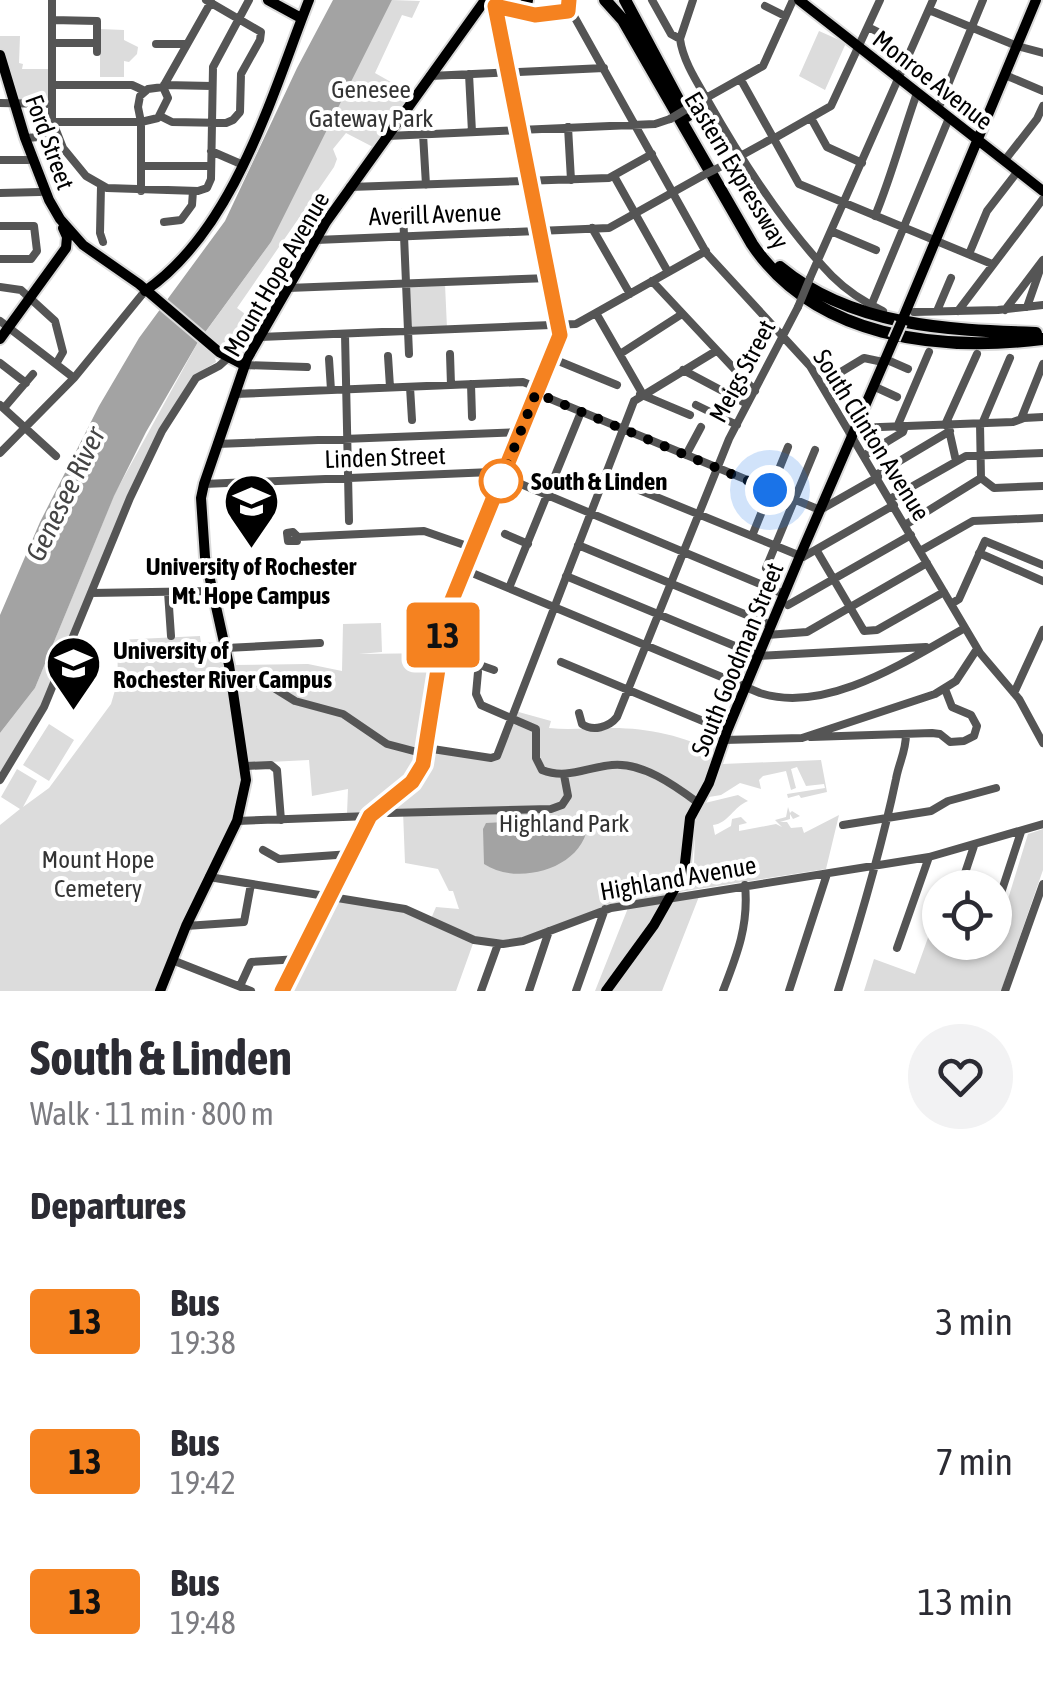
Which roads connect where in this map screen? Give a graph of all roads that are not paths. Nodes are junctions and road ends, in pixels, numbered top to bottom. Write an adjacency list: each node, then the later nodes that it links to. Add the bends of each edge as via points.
1 (52, 0): 24 (street)
2 (249, 0): 23 (street)
3 (268, 0): 20 (main road)
4 (277, 0): 20 (main road)
5 (603, 0): 19 (highway); 28 (highway)
6 (625, 0): 56 (highway)
7 (652, 0): 29 (street)
8 (693, 0): 29 (street)
9 (796, 0): 22 (street); 34 (main road, Monroe Avenue)
10 (880, 0): 25 (street, Averill Avenue)
11 (933, 0): 21 (street, Meigs Street)
12 (983, 0): 26 (street)
13 (208, 1): 23 (street); 32 (street)
14 (493, 1): 18 (main road); 38 (main road); 42 (main road, Mount Hope Avenue, via 484,2)
15 (1036, 2): 33 (main road, South Goodman Street)
16 (568, 3): 18 (main road); 37 (street, South Clinton Avenue)
17 (765, 6): 22 (street)
18 (524, 7)
19 (617, 7): 28 (highway, Eastern Expressway); 56 (highway, Eastern Expressway)
20 (302, 10): 79 (main road)
21 (929, 10): 26 (street); 44 (street, Meigs Street)
22 (785, 16): 43 (street, via 764,64)
23 (240, 17): 47 (street, via 213,67); 62 (street, via 260,30 260,40 242,72 238,115)
24 (52, 20): 30 (street); 30 (street, via 97,21 97,48)
25 (868, 27): 27 (street); 34 (street, Averill Avenue)
26 (972, 28): 33 (street); 55 (street)
27 (884, 35)
28 (633, 38): 118 (highway, Eastern Expressway, via 740,226)
29 (680, 39): 51 (street)
30 (52, 43): 45 (street)
31 (156, 44): 32 (street)
32 (187, 44): 46 (street)
33 (1017, 46): 35 (street); 41 (main road, South Goodman Street)
34 (860, 47): 44 (main road, Monroe Avenue); 58 (street, Averill Avenue, via 832,106)
35 (1043, 53)
36 (0, 54): 52 (main road, Ford Street)
37 (604, 68): 38 (street); 63 (street, South Clinton Avenue)
38 (508, 72): 40 (street); 65 (main road)
39 (0, 74): 52 (main road, Ford Street)
40 (470, 74): 42 (street); 66 (street)
41 (1004, 75): 49 (street); 72 (main road, South Goodman Street)
42 (430, 76): 69 (main road, Mount Hope Avenue)
43 (741, 80): 51 (street); 71 (street)
44 (900, 80): 50 (main road, Monroe Avenue); 80 (street, Meigs Street)
45 (52, 84): 48 (street, via 132,85); 53 (street)
46 (163, 86): 47 (street); 48 (street); 57 (street, via 168,98)
47 (212, 86): 62 (street)
48 (144, 91): 61 (street)
49 (1043, 91)
50 (917, 93): 55 (main road, Monroe Avenue); 100 (street)
51 (706, 98): 56 (street); 75 (street)
52 (7, 103): 53 (street); 70 (main road, Ford Street); 77 (main road, Ford Street)
53 (52, 104): 60 (street)
54 (1043, 106): 78 (street)
55 (938, 110): 59 (main road, Monroe Avenue)
56 (688, 111): 63 (street, bridge); 118 (highway, Eastern Expressway)
57 (160, 116): 61 (street); 62 (street)
58 (811, 118): 71 (street, Averill Avenue); 80 (street, via 827,147)
59 (949, 118): 72 (main road, Monroe Avenue); 104 (street)
60 (52, 122): 61 (street); 68 (street)
61 (141, 122): 81 (street)
62 (211, 122): 73 (street)
63 (636, 124): 64 (street); 74 (street, South Clinton Avenue)
64 (568, 128): 65 (street); 85 (street)
65 (520, 130): 66 (street); 86 (main road)
66 (472, 132): 67 (street)
67 (423, 134): 69 (street); 87 (street)
68 (56, 136): 70 (street); 89 (street)
69 (387, 136): 90 (main road, Mount Hope Avenue)
70 (25, 138): 110 (main road, Ford Street)
71 (773, 138): 75 (street, Averill Avenue); 97 (street, via 799,184)
72 (977, 140): 78 (main road, Monroe Avenue); 109 (main road, South Goodman Street)
73 (211, 151): 79 (street); 82 (street)
74 (652, 154): 84 (street); 94 (street, South Clinton Avenue)
75 (740, 156): 94 (street, Averill Avenue, bridge); 116 (street)
76 (0, 160): 77 (street)
77 (28, 160): 93 (main road, Ford Street)
78 (1005, 160): 83 (main road, Monroe Avenue)
79 (239, 162): 126 (main road, via 204,223 160,270); 126 (main road, via 206,230)
80 (862, 163): 97 (street, Meigs Street)
81 (141, 166): 82 (street); 91 (street)
82 (211, 166): 92 (street, via 210,184)
83 (1018, 171): 88 (main road, Monroe Avenue); 114 (street, via 990,206)
84 (614, 176): 85 (street); 99 (street)
85 (571, 180): 86 (street)
86 (530, 181): 87 (street); 105 (main road)
87 (426, 184): 90 (street)
88 (1041, 184)
89 (101, 186): 91 (street); 111 (street)
90 (350, 187): 108 (main road, Mount Hope Avenue)
91 (141, 190): 92 (street)
92 (194, 191): 101 (street, via 182,220)
93 (40, 192): 95 (street); 110 (main road, Ford Street)
94 (674, 192): 99 (street, Averill Avenue); 113 (street, South Clinton Avenue)
95 (0, 193)
96 (1043, 199): 117 (street)
97 (844, 203): 100 (street); 106 (street, Meigs Street)
98 (403, 212): 107 (street)
99 (635, 214): 103 (street, Averill Avenue, via 610,228); 119 (street)
100 (875, 216): 104 (street)
101 (164, 222)
102 (0, 226): 115 (street, via 34,226 37,251 31,258)
103 (592, 228): 105 (street, Averill Avenue); 127 (street)
104 (904, 228): 109 (street); 130 (street)
105 (540, 230): 107 (street, Averill Avenue); 120 (main road)
106 (831, 231): 112 (street); 116 (street, Meigs Street)
107 (404, 236): 108 (street, Averill Avenue); 123 (street)
108 (316, 240): 125 (main road, Mount Hope Avenue)
109 (935, 240): 114 (street); 137 (main road, South Goodman Street)
110 (73, 242): 126 (main road, Ford Street); 126 (main road, Ford Street); 128 (main road)
111 (103, 242)
112 (876, 250)
113 (706, 251): 119 (street); 143 (street, South Clinton Avenue)
114 (970, 254): 117 (street)
115 (0, 259)
116 (818, 259): 130 (street); 143 (street, Meigs Street, bridge)
117 (992, 264): 133 (street)
118 (775, 268): 137 (highway, via 847,306); 142 (highway, Eastern Expressway, via 820,300 879,323 952,336); 146 (highway, via 823,317); 147 (highway, Eastern Expressway, via 821,308 876,329 943,342)
119 (668, 272): 122 (street)
120 (549, 278): 123 (street); 139 (main road)
121 (950, 278): 134 (street)
122 (652, 281): 127 (street); 136 (street)
123 (406, 284): 125 (street); 140 (street)
124 (0, 287): 128 (street, via 18,288)
125 (288, 288): 144 (main road, Mount Hope Avenue)
126 (148, 294): 148 (main road, Ford Street); 170 (street)
127 (630, 294): 135 (street)
128 (30, 299): 138 (main road); 162 (street, via 57,324 63,352)
129 (1043, 305): 131 (street)
130 (871, 306): 137 (street)
131 (1027, 307): 132 (street); 132 (street, via 1043,260)
132 (1005, 310): 133 (street)
133 (958, 311): 134 (street)
134 (937, 312): 137 (street)
135 (596, 314): 139 (street); 153 (street)
136 (682, 314): 149 (street); 153 (street)
137 (906, 318): 142 (highway, via 940,328); 146 (main road, South Goodman Street, bridge)
138 (4, 324): 145 (main road); 162 (street)
139 (559, 325): 140 (street); 158 (main road)
140 (408, 332): 141 (street); 151 (street)
141 (345, 334): 144 (street); 181 (street)
142 (1041, 334): 147 (highway, Eastern Expressway)
143 (783, 337): 174 (street, South Clinton Avenue); 183 (street, Meigs Street)
144 (260, 338): 167 (main road, Mount Hope Avenue)
145 (0, 339)
146 (894, 340): 147 (highway, via 956,348); 160 (main road, South Goodman Street)
147 (1022, 341)
148 (214, 348): 156 (main road, Ford Street); 166 (street, via 218,360)
149 (716, 351): 168 (street); 183 (street)
150 (929, 352): 200 (street)
151 (408, 354)
152 (450, 354): 175 (street)
153 (620, 354): 185 (street)
154 (977, 354): 201 (street)
155 (388, 356): 179 (street)
156 (229, 358): 166 (street); 167 (main road)
157 (329, 358): 180 (street)
158 (551, 358): 176 (street); 182 (main road)
159 (1010, 358): 196 (street)
160 (884, 361): 165 (street); 174 (street, via 864,358); 178 (main road, South Goodman Street)
161 (0, 363): 172 (street)
162 (56, 364): 170 (street)
163 (1043, 364): 171 (street)
164 (307, 366): 167 (street)
165 (908, 369)
166 (209, 370): 259 (street, via 192,383 162,431)
167 (243, 370): 184 (main road, Mount Hope Avenue)
168 (683, 370): 185 (street); 187 (street)
169 (34, 374): 172 (street)
170 (74, 378): 198 (street)
171 (1040, 380): 194 (street)
172 (26, 383): 189 (street)
173 (471, 384): 175 (street); 182 (street, via 522,382); 192 (street)
174 (821, 384): 203 (street, South Clinton Avenue)
175 (451, 385): 177 (street)
176 (617, 385)
177 (410, 386): 179 (street); 195 (street)
178 (873, 386): 186 (street); 203 (main road, South Goodman Street)
179 (390, 388): 181 (street)
180 (331, 390): 181 (street); 184 (street)
181 (347, 390): 205 (street)
182 (538, 390): 190 (street); 204 (main road)
183 (755, 391): 187 (street, Meigs Street)
184 (234, 394): 206 (main road, Mount Hope Avenue)
185 (641, 394): 191 (street); 202 (street)
186 (897, 397)
187 (748, 404): 197 (street, Meigs Street)
188 (696, 405): 197 (street)
189 (2, 406): 198 (street)
190 (581, 412): 202 (street); 225 (street)
191 (690, 416)
192 (472, 417)
193 (1043, 417): 194 (street)
194 (1021, 419): 196 (street)
195 (412, 420)
196 (981, 424): 201 (street); 212 (street)
197 (737, 425): 216 (street, Meigs Street)
198 (27, 426): 209 (street); 213 (street)
199 (701, 427): 211 (street)
200 (901, 427): 201 (street); 203 (street); 214 (street, via 903,432)
201 (948, 427): 215 (street); 219 (street)
202 (623, 429): 211 (street); 218 (street)
203 (853, 431): 214 (street, South Clinton Avenue); 228 (main road, South Goodman Street)
204 (520, 432): 205 (street); 217 (main road)
205 (348, 440): 206 (street); 220 (street)
206 (218, 444): 222 (main road, Mount Hope Avenue)
207 (788, 447): 224 (street)
208 (815, 450): 226 (street)
209 (0, 453)
210 (1043, 453): 212 (street)
211 (686, 455): 216 (street)
212 (982, 455): 215 (street); 221 (street)
213 (56, 456)
214 (864, 456): 219 (street, South Clinton Avenue)
215 (956, 460): 227 (street)
216 (717, 468): 224 (street); 230 (street, Meigs Street)
217 (503, 476): 220 (street, Linden Street); 225 (street, Linden Street); 241 (main road)
218 (605, 476): 229 (street); 230 (street)
219 (877, 476): 227 (street, South Clinton Avenue); 228 (street)
220 (350, 478): 222 (street, Linden Street); 233 (street)
221 (981, 478): 223 (street, via 996,488); 232 (street)
222 (204, 484): 256 (main road, Mount Hope Avenue)
223 (1043, 486)
224 (770, 490): 226 (street); 236 (street)
225 (547, 496): 229 (street, Linden Street); 238 (street)
226 (794, 500): 228 (street); 240 (street)
227 (892, 502): 232 (street, South Clinton Avenue); 242 (street)
228 (820, 510): 246 (main road, South Goodman Street)
229 (590, 514): 239 (street); 244 (street, Linden Street)
230 (699, 514): 236 (street); 244 (street, Meigs Street)
231 (1043, 518): 243 (street, via 973,521)
232 (904, 524): 235 (street, South Clinton Avenue)
233 (349, 534): 237 (street, via 287,533 288,541); 241 (street, via 424,531)
234 (505, 534): 238 (street)
235 (911, 535): 243 (street, South Clinton Avenue); 252 (street)
236 (752, 536): 240 (street)
237 (298, 541)
238 (528, 544): 255 (street)
239 (578, 545): 251 (street); 254 (street)
240 (775, 546): 246 (street); 249 (street)
241 (473, 548): 250 (main road)
242 (817, 551): 246 (street); 252 (street)
243 (920, 551): 247 (street, South Clinton Avenue)
244 (684, 553): 254 (street, Meigs Street); 260 (street, Linden Street)
245 (978, 554): 248 (street, via 985,541); 253 (street); 261 (street)
246 (800, 556): 260 (main road, South Goodman Street)
247 (928, 563): 258 (street, South Clinton Avenue); 263 (street)
248 (1043, 565)
249 (766, 568)
250 (464, 570): 255 (street); 274 (main road)
251 (566, 576): 262 (street); 264 (street)
252 (834, 580): 260 (street); 263 (street)
253 (1043, 581)
254 (671, 583): 264 (street, Meigs Street); 266 (street)
255 (509, 588): 262 (street)
256 (212, 591): 257 (street); 272 (main road, Mount Hope Avenue)
257 (168, 592): 259 (street); 268 (street)
258 (944, 592): 261 (street, South Clinton Avenue); 263 (street, via 877,630 864,631)
259 (91, 593): 296 (street, via 44,707)
260 (787, 599): 266 (main road, South Goodman Street)
261 (951, 604): 265 (street, South Clinton Avenue)
262 (554, 607): 270 (street); 285 (street)
263 (850, 608): 266 (street, via 803,634)
264 (659, 614): 270 (street, Meigs Street); 275 (street)
265 (965, 628): 271 (street); 273 (street, South Clinton Avenue)
266 (769, 630): 275 (main road, South Goodman Street)
267 (1043, 630): 283 (street)
268 (172, 636)
269 (320, 643): 272 (street)
270 (647, 645): 280 (street); 282 (street, Meigs Street)
271 (931, 647): 275 (street); 280 (street, via 887,673 810,697 775,697)
272 (226, 648): 279 (main road, Mount Hope Avenue)
273 (978, 649): 281 (street); 283 (street, South Clinton Avenue)
274 (440, 651): 277 (street); 293 (main road)
275 (759, 656): 280 (main road, South Goodman Street)
276 (562, 662): 282 (street)
277 (494, 670)
278 (478, 672): 285 (street, via 478,702)
279 (232, 682): 293 (street, via 266,683 295,701 343,714 387,744); 294 (main road, Mount Hope Avenue)
280 (746, 686): 289 (main road, South Goodman Street)
281 (946, 689): 286 (street); 288 (street, via 952,707 971,715 976,734 954,742 937,733)
282 (628, 690): 284 (street, Meigs Street, via 607,726 584,726); 289 (street)
283 (1014, 693): 287 (street, South Clinton Avenue)
284 (579, 713)
285 (511, 717): 293 (street, via 495,758); 295 (street, via 536,730 539,767)
286 (858, 718): 290 (street); 291 (street)
287 (1038, 721): 292 (street, South Clinton Avenue)
288 (906, 734): 290 (street); 300 (street)
289 (725, 735): 291 (street); 298 (main road, South Goodman Street)
290 (864, 735): 291 (street)
291 (802, 738)
292 (1043, 743)
293 (425, 751): 299 (main road, via 412,782)
294 (246, 766): 301 (street, via 277,770); 302 (main road, Mount Hope Avenue)
295 (566, 779): 298 (street, via 609,765 633,768); 299 (street, via 564,803 543,810)
296 (0, 780)
297 (996, 788): 300 (street, via 932,811)
298 (698, 802): 319 (main road, South Goodman Street, via 688,825 687,862)
299 (374, 812): 301 (street); 308 (main road)
300 (888, 818): 304 (street); 310 (street)
301 (281, 820): 302 (street)
302 (237, 822): 314 (main road, Mount Hope Avenue)
303 (1043, 824): 305 (street, Highland Avenue)
304 (843, 826)
305 (1021, 832): 306 (street, Highland Avenue); 312 (street)
306 (974, 846): 309 (street, Highland Avenue); 311 (street)
307 (263, 850): 308 (street, via 276,859)
308 (351, 854): 318 (main road)
309 (929, 857): 310 (street, Highland Avenue); 325 (street)
310 (877, 865): 313 (street, Highland Avenue); 340 (street)
311 (966, 870)
312 (1009, 870)
313 (826, 874): 317 (street, Highland Avenue); 339 (street)
314 (209, 877): 315 (street); 322 (main road, Mount Hope Avenue)
315 (251, 884): 318 (street); 322 (street, via 244,922)
316 (1043, 884): 320 (street)
317 (745, 885): 319 (street, Highland Avenue); 338 (street, via 744,934)
318 (329, 896): 324 (street, via 415,912); 326 (main road)
319 (670, 898): 321 (street, Highland Avenue); 337 (main road, South Goodman Street)
320 (1040, 900): 341 (street)
321 (604, 910): 323 (street, Highland Avenue); 336 (street)
322 (186, 926): 327 (main road, Mount Hope Avenue)
323 (549, 931): 324 (street, Highland Avenue); 335 (street)
324 (498, 944): 334 (street)
325 (898, 948)
326 (298, 958): 329 (street, via 251,962); 333 (main road)
327 (172, 960): 328 (street); 330 (main road, Mount Hope Avenue)
328 (221, 979): 329 (street); 331 (street)
329 (240, 986): 332 (street)
330 (160, 991)
331 (217, 991)
332 (251, 991)
333 (282, 991)
334 (481, 991)
335 (528, 991)
336 (576, 991)
337 (606, 991)
338 (722, 991)
339 (789, 991)
340 (838, 991)
341 (1005, 991)

